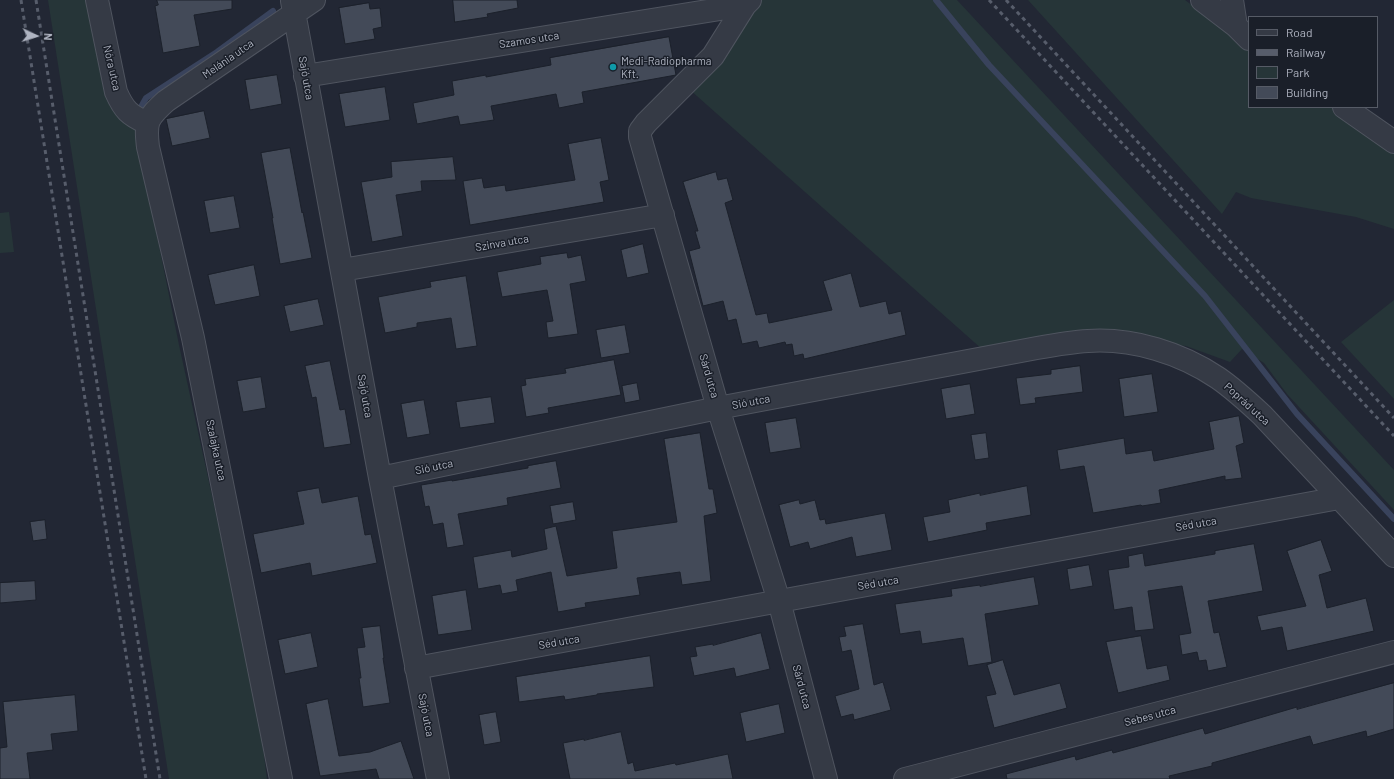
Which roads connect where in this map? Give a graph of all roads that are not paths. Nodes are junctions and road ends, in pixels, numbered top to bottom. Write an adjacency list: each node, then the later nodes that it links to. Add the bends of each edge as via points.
1 (97, 0): 10 (street, Nóra utca, via 116,92 122,105)
2 (314, 0): 6 (street, Melánia utca)
3 (1202, 0): 7 (street)
4 (1232, 0): 7 (street)
5 (747, 3): 8 (street, Szamos utca); 12 (street, Sárd utca, via 713,56 640,131)
6 (293, 7): 8 (street, Sajó utca); 10 (street, Melánia utca)
7 (1243, 32)
8 (305, 76): 13 (street, Sajó utca)
9 (1345, 108): 11 (street)
10 (140, 120): 22 (street, Szalajka utca, via 146,133 193,338)
11 (1394, 142)
12 (663, 215): 13 (street, Szinva utca); 15 (street, Sárd utca)
13 (342, 270): 16 (street, Sajó utca)
14 (1054, 345): 15 (street, Sió utca); 17 (street, Poprád utca, via 1112,341 1158,349 1196,365 1238,393 1262,415)
15 (718, 408): 16 (street, Sió utca); 19 (street, Sárd utca)
16 (380, 478): 21 (street, Sajó utca)
17 (1339, 498): 18 (street, Poprád utca); 19 (street, Séd utca)
18 (1394, 556)
19 (780, 601): 21 (street, Séd utca); 24 (street, Sárd utca)
20 (1394, 652): 25 (street, Sebes utca)
21 (416, 668): 23 (street, Sajó utca)
22 (281, 779)
23 (438, 779)
24 (826, 779)
25 (906, 779)

